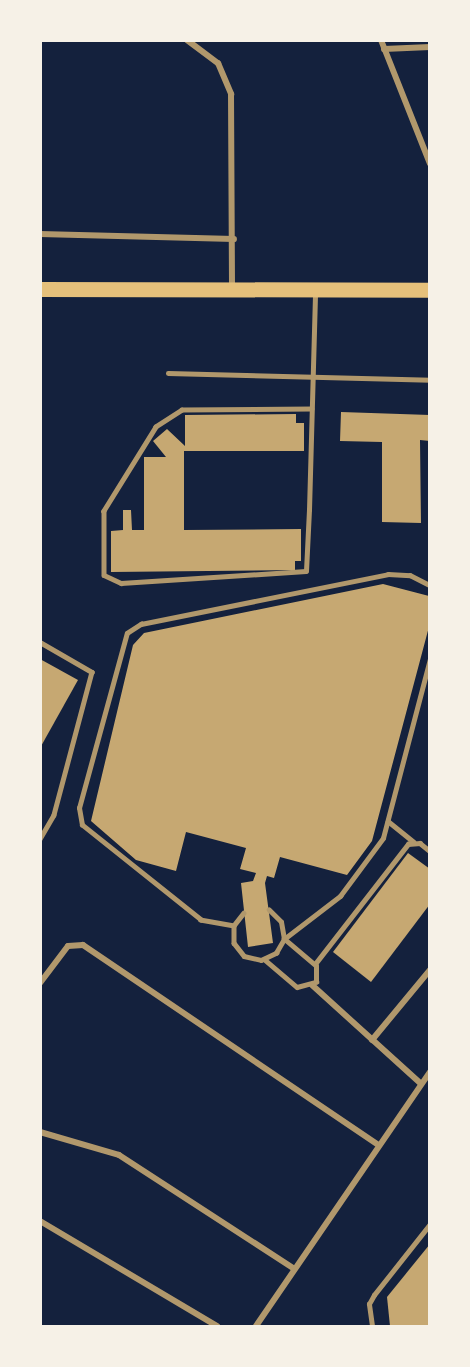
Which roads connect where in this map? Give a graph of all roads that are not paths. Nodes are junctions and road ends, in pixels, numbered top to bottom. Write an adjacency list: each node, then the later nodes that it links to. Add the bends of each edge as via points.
1 (187, 40): 7 (street, via 218,63 231,94)
2 (381, 40): 4 (street)
3 (429, 47): 4 (street)
4 (384, 49): 5 (street)
5 (429, 164)
6 (40, 234): 7 (street)
7 (234, 239): 8 (street)
8 (232, 287): 9 (main road); 10 (main road)
9 (316, 288): 11 (main road); 13 (lane)
10 (40, 289)
11 (429, 290)
12 (168, 373): 13 (lane)
13 (313, 377): 14 (lane); 15 (lane)
14 (429, 380)
15 (312, 410): 15 (lane, via 182,410 156,427 104,511 104,575 121,584 306,571)
16 (429, 585): 25 (lane, via 410,575 388,574 141,624 127,633 79,808 82,825 201,920)
17 (40, 642): 20 (lane, via 92,672 54,815)
18 (429, 659): 19 (lane)
19 (388, 821): 21 (lane); 26 (lane, via 380,843 340,896)
20 (40, 839)
21 (414, 842): 22 (lane); 28 (lane)
22 (429, 851)
23 (269, 910): 26 (lane, via 281,922)
24 (244, 913): 25 (lane)
25 (234, 926): 27 (lane, via 238,951)
26 (284, 939): 27 (lane, via 276,953); 28 (lane)
27 (264, 959): 31 (lane, via 297,987)
28 (315, 964): 31 (lane, via 318,974)
29 (429, 970): 32 (street)
30 (40, 983): 36 (street, via 68,946 83,945)
31 (312, 986): 32 (street)
32 (372, 1040): 34 (street)
33 (429, 1072): 34 (street)
34 (420, 1083): 36 (street)
35 (40, 1132): 39 (street, via 118,1155)
36 (377, 1144): 39 (street)
37 (40, 1221): 40 (street)
38 (429, 1224): 42 (lane, via 374,1295)
39 (293, 1268): 41 (street)
40 (217, 1326)
41 (256, 1326)
42 (372, 1326)

